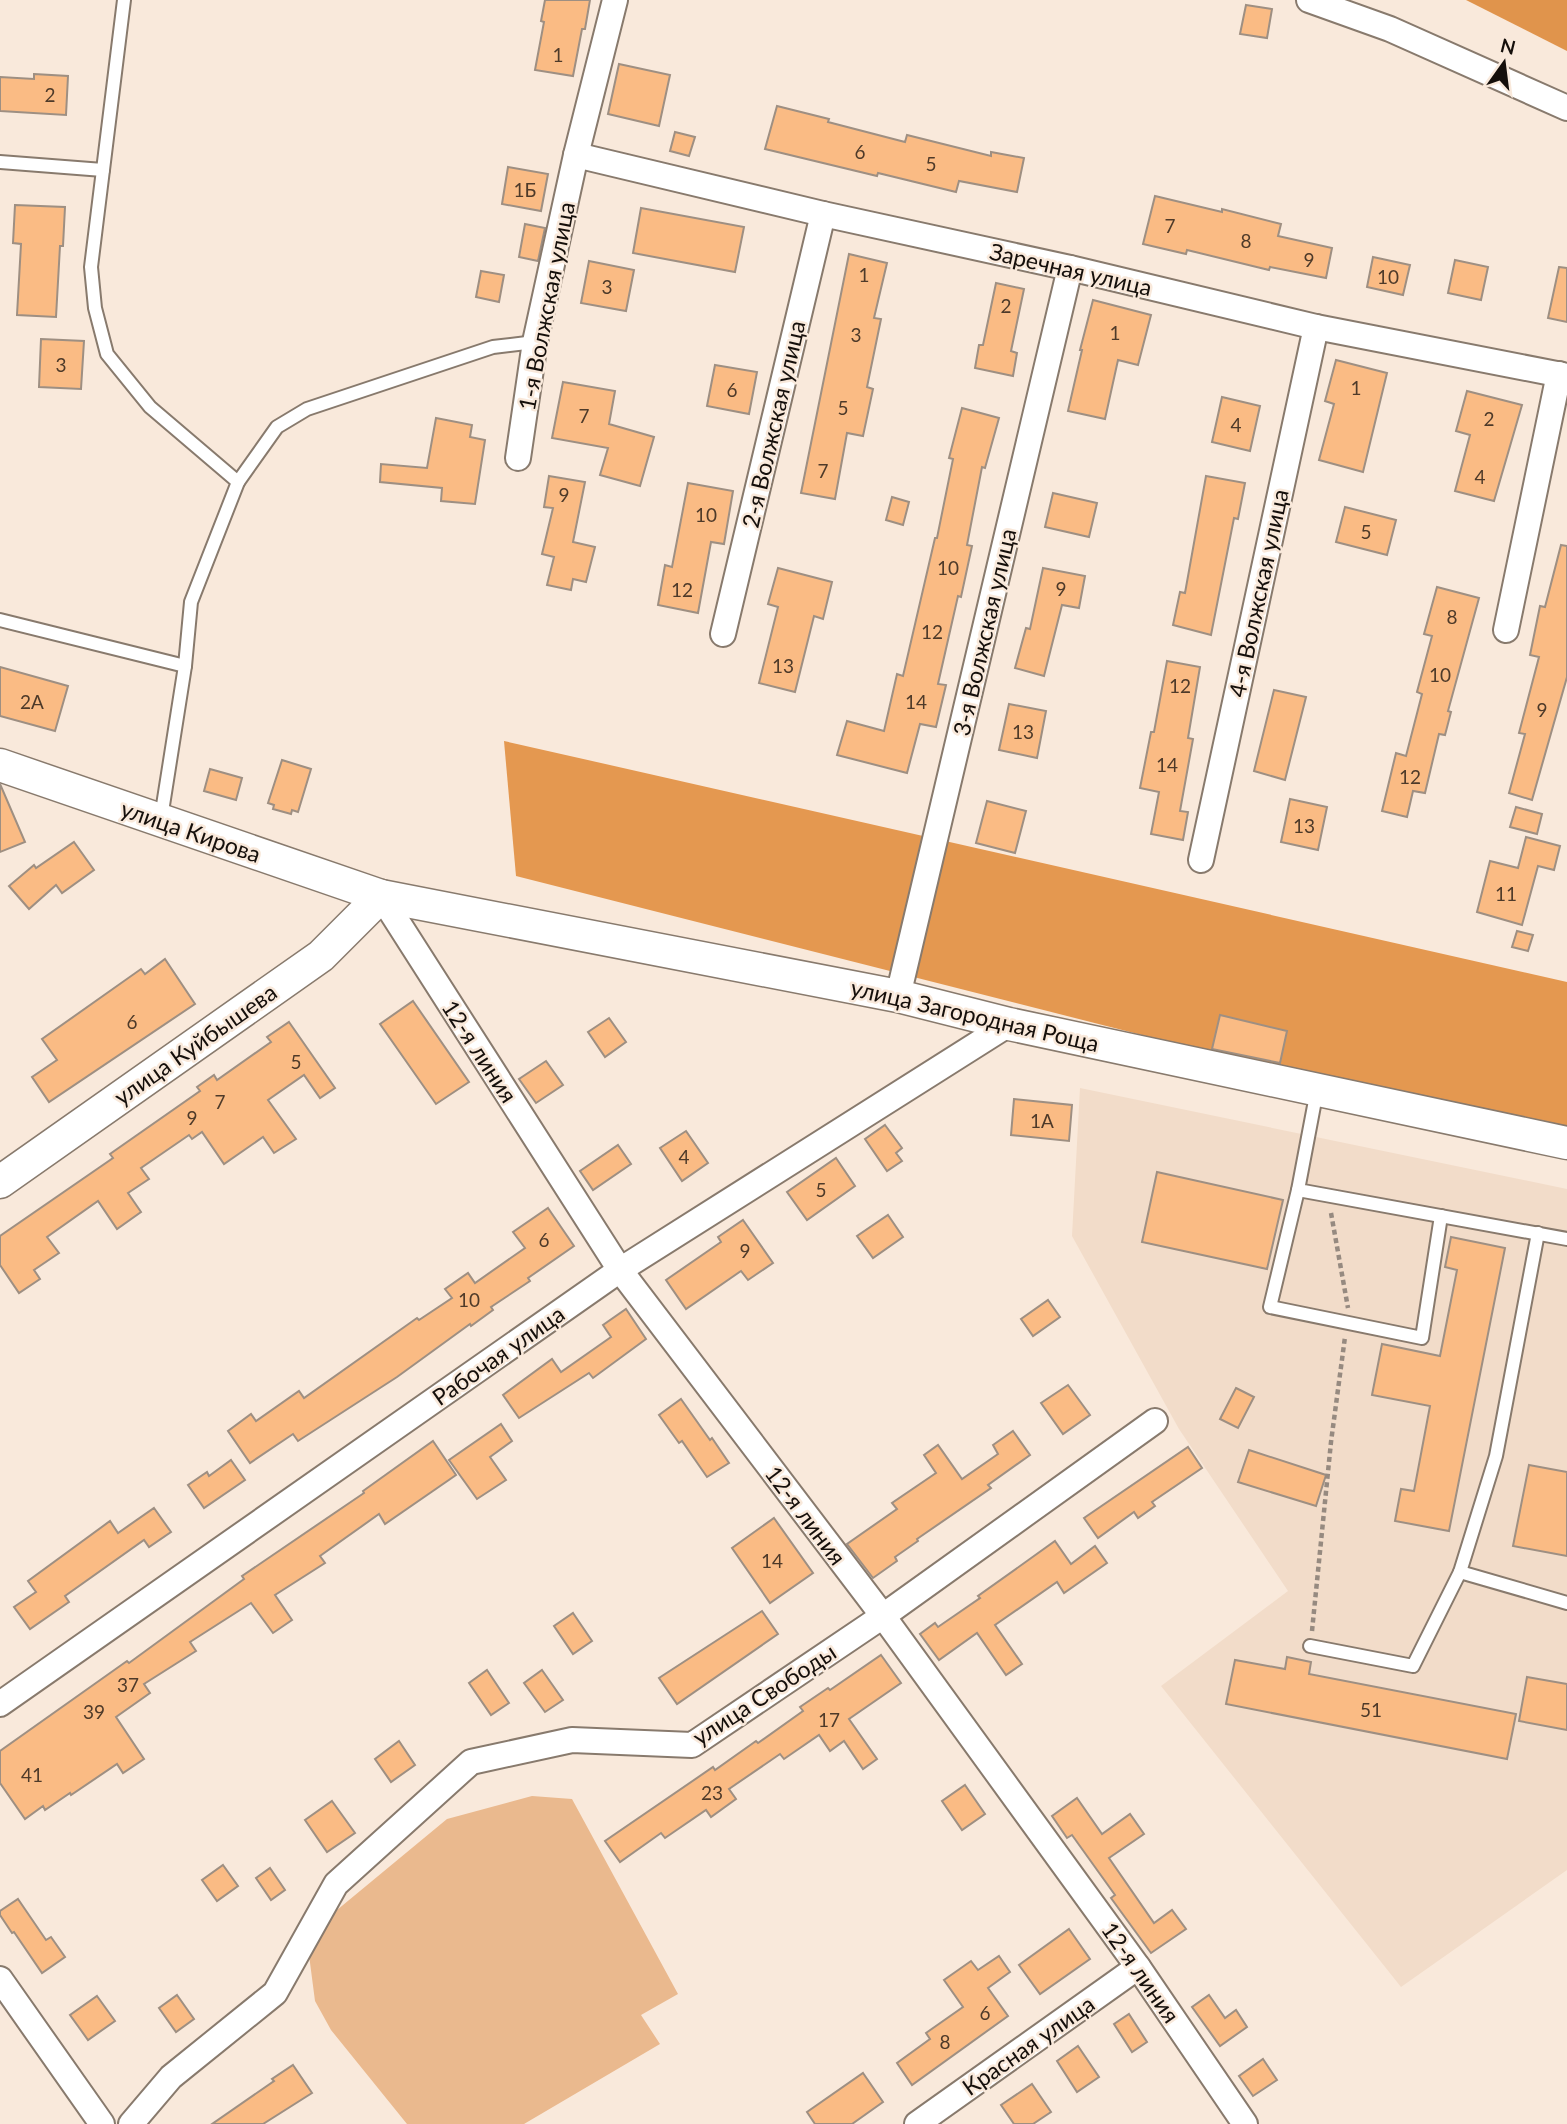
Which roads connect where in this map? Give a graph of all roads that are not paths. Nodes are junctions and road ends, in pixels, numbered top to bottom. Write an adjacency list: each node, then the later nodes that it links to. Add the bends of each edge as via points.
1 (124, 0): 7 (lane)
2 (615, 0): 5 (street, 1-я Волжская улица)
3 (1309, 0): 4 (street, via 1390,29)
4 (1567, 108)
5 (576, 155): 8 (street, Заречная улица); 11 (street, 1-я Волжская улица)
6 (0, 162): 7 (lane)
7 (103, 170): 14 (lane, via 91,267 94,308 107,354 150,407)
8 (823, 214): 9 (street, Заречная улица); 17 (street, 2-я Волжская улица)
9 (1070, 268): 10 (street, Заречная улица); 23 (street, 3-я Волжская улица)
10 (1316, 327): 12 (street, Заречная улица); 21 (street, 4-я Волжская улица)
11 (534, 342): 13 (street, 1-я Волжская улица); 14 (lane, via 493,346 307,409 277,427)
12 (1563, 375): 16 (street)
13 (518, 458)
14 (238, 482): 18 (lane, via 191,602)
15 (0, 620): 18 (lane)
16 (1506, 630)
17 (723, 634)
18 (185, 666): 20 (lane)
19 (0, 765): 20 (street, улица Кирова)
20 (160, 820): 22 (street, улица Кирова)
21 (1201, 860)
22 (381, 896): 23 (street, улица Загородная Роща); 27 (street, улица Куйбышева, via 321,956); 32 (street, 12-я линия)
23 (898, 996): 24 (street, улица Загородная Роща)
24 (1009, 1024): 25 (street, улица Загородная Роща); 32 (street, Рабочая улица)
25 (1317, 1090): 26 (street, улица Загородная Роща); 28 (lane)
26 (1567, 1143)
27 (0, 1182)
28 (1298, 1189): 29 (lane); 29 (lane, via 1270,1307 1422,1338)
29 (1441, 1216): 30 (lane)
30 (1538, 1233): 31 (lane); 34 (lane, via 1496,1456)
31 (1567, 1239)
32 (620, 1269): 36 (street, 12-я линия); 38 (street, Рабочая улица)
33 (1155, 1421): 36 (street, улица Свободы)
34 (1460, 1572): 35 (lane); 37 (lane, via 1413,1666)
35 (1567, 1603)
36 (883, 1616): 39 (street, 12-я линия); 42 (street, улица Свободы, via 692,1745 572,1740 471,1762 336,1884 275,1993 171,2077)
37 (1310, 1646)
38 (0, 1704)
39 (1138, 1966): 43 (street, Красная улица); 44 (street, 12-я линия)
40 (0, 1979): 41 (street)
41 (102, 2124)
42 (131, 2124)
43 (917, 2124)
44 (1245, 2124)

